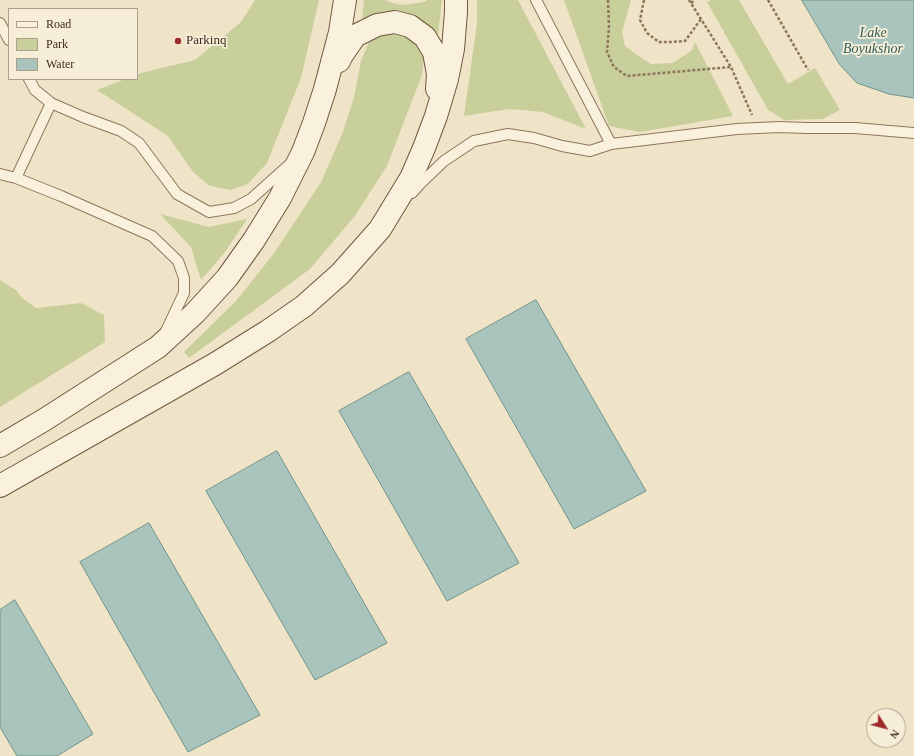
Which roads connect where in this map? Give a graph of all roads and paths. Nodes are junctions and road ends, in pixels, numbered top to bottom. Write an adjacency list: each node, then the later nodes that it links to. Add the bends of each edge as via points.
1 (345, 0): 15 (main road, via 340,32)
2 (456, 0): 17 (main road, via 453,49)
3 (536, 0): 20 (lane)
4 (608, 0): 12 (path, via 607,52 614,67 627,76)
5 (644, 0): 9 (path, via 640,20 647,33 659,42 685,41)
6 (695, 0): 8 (path)
7 (768, 0): 13 (path)
8 (690, 1): 9 (path)
9 (701, 19): 12 (path)
10 (0, 23): 11 (lane)
11 (8, 38)
12 (731, 67): 18 (path)
13 (808, 70)
14 (30, 80): 16 (lane, via 35,90)
15 (325, 89): 17 (main road, via 355,36 376,25 395,22 410,26 425,37 434,52 438,74); 21 (main road)
16 (51, 103): 21 (lane, via 121,131 139,143 177,194 209,212 234,208 251,199); 23 (lane)
17 (436, 116): 24 (main road, via 411,178)
18 (758, 127): 19 (lane, via 855,128); 20 (lane)
19 (914, 133)
20 (611, 144): 24 (lane, via 590,151 508,134 474,141 444,161)
21 (303, 152): 25 (main road, via 277,204 227,278 196,313)
22 (0, 174): 23 (lane)
23 (16, 178): 25 (lane, via 152,236 178,261 184,278 184,293)
24 (380, 229): 27 (main road, via 340,274 304,306 268,331 215,364)
25 (158, 347): 26 (main road)
26 (0, 446)
27 (0, 486)

